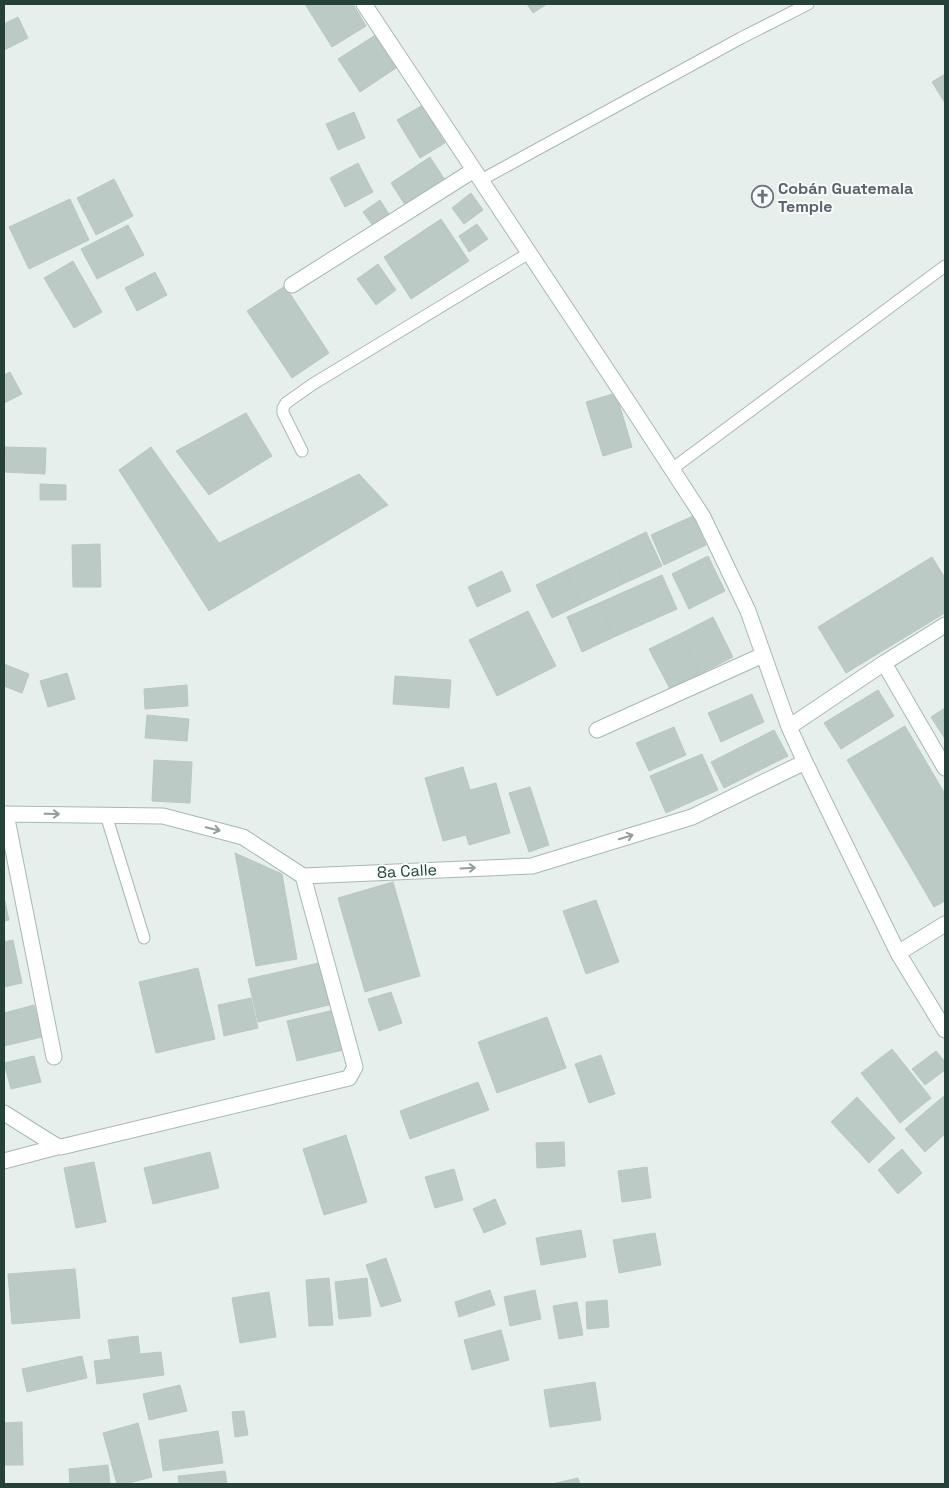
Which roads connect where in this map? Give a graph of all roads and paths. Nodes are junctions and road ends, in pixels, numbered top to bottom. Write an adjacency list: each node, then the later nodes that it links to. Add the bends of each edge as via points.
1 (364, 4): 3 (street)
2 (808, 4): 3 (lane)
3 (477, 175): 4 (street); 6 (street)
4 (529, 253): 7 (lane, via 286,403 283,413); 8 (street)
5 (945, 266): 8 (lane)
6 (292, 285)
7 (302, 451)
8 (672, 469): 10 (street, via 703,517 748,611)
9 (945, 625): 11 (street)
10 (763, 655): 12 (street); 13 (street)
11 (884, 663): 12 (street); 15 (street)
12 (789, 727): 14 (street)
13 (597, 730)
14 (805, 762): 18 (street, 8a Calle, one-way to 14, via 532,866 692,817); 21 (street)
15 (945, 768)
16 (5, 814): 17 (street, one-way to 17); 23 (street)
17 (106, 815): 18 (street, one-way to 18, via 163,816 243,837); 20 (lane)
18 (304, 876): 25 (street, via 355,1067 349,1078)
19 (945, 924): 21 (street)
20 (144, 938)
21 (898, 953): 22 (street)
22 (945, 1030)
23 (54, 1057)
24 (4, 1113): 25 (street)
25 (57, 1147): 26 (street)
26 (4, 1161)

